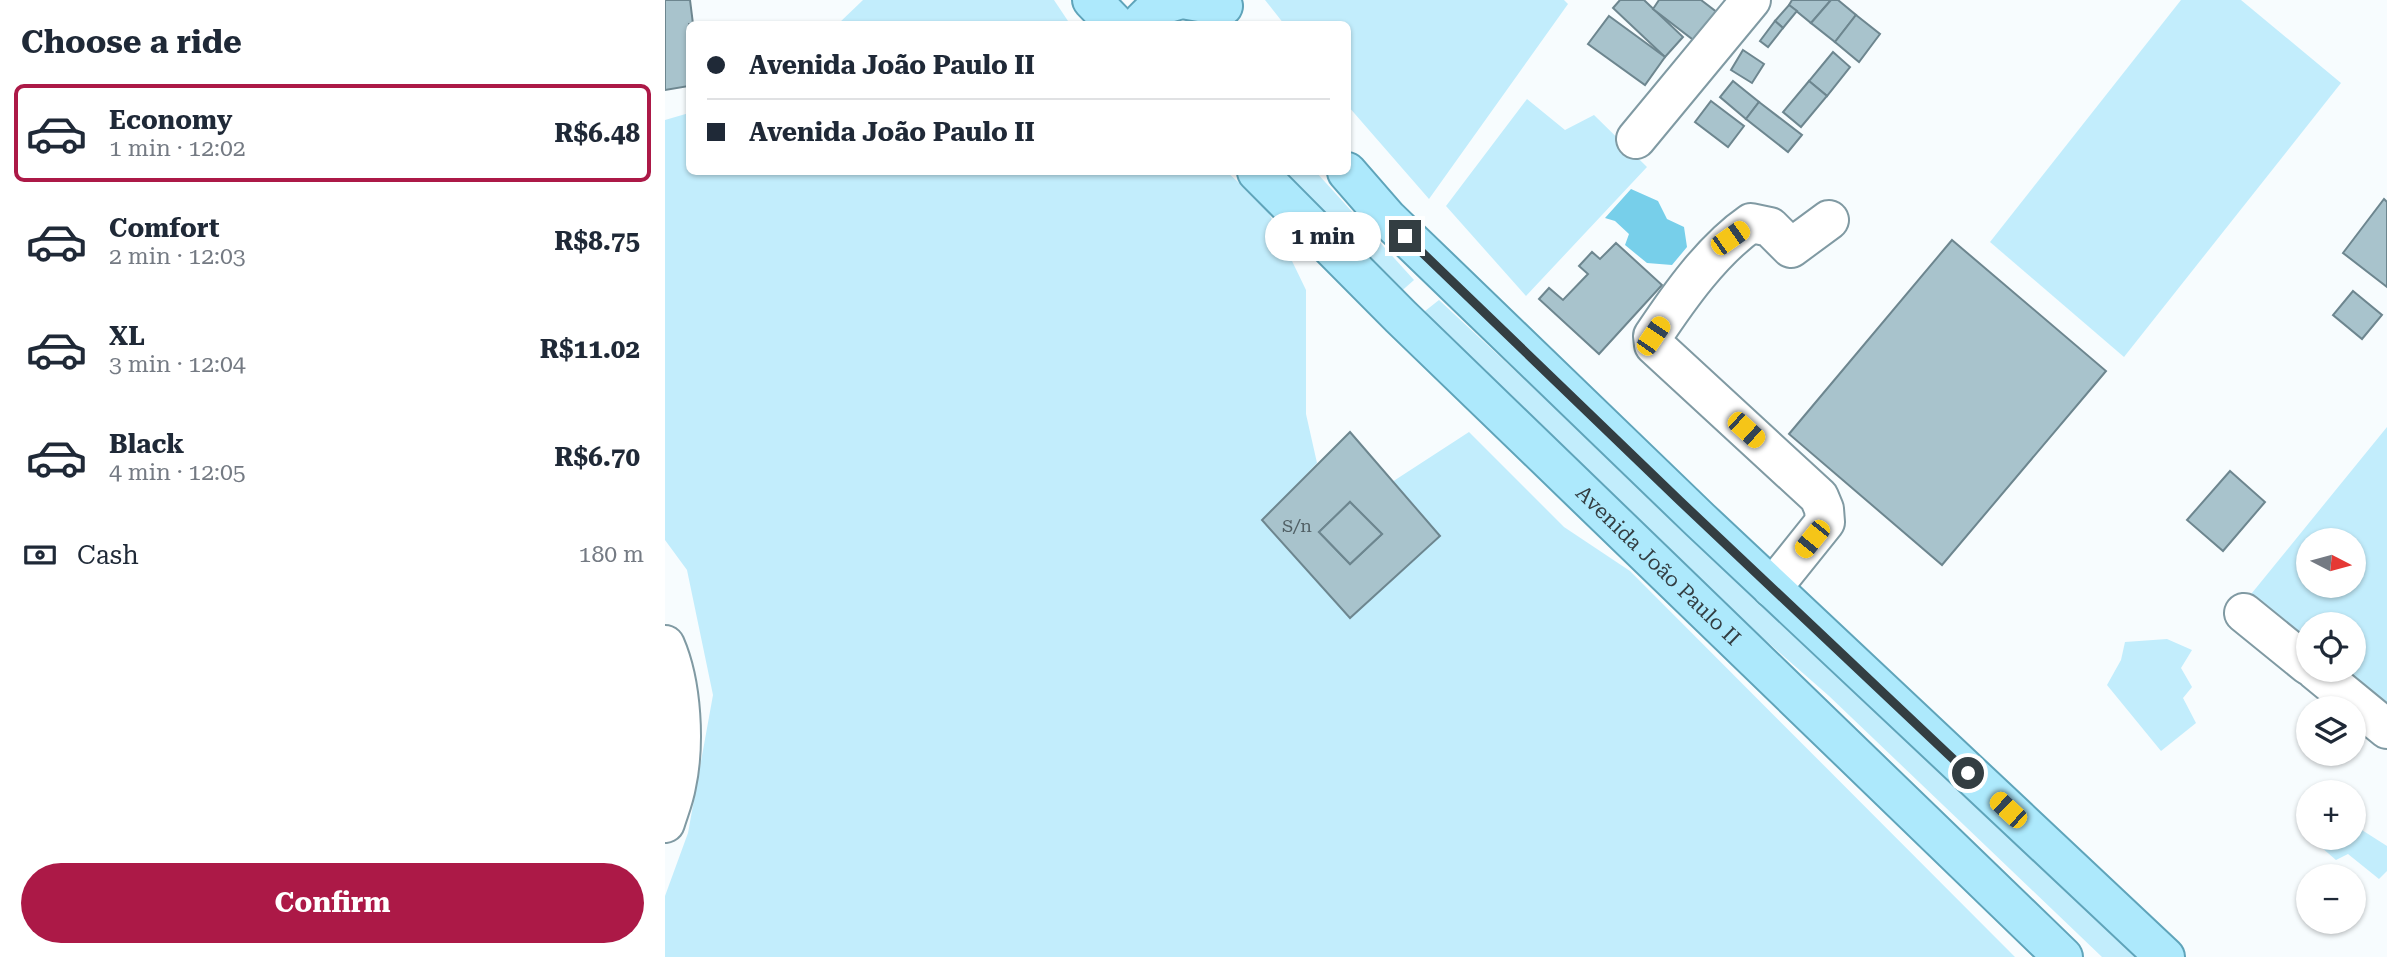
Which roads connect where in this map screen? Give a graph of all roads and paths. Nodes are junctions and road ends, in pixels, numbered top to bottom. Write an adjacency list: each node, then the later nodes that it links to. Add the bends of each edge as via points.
1 (1092, 0): 4 (main road)
2 (1178, 0): 5 (main road, via 1158,6)
3 (1751, 0): 6 (street)
4 (1112, 21)
5 (1143, 21)
6 (1636, 139)
7 (1261, 175): 17 (main road, Avenida João Paulo II, via 1401,317)
8 (1350, 175): 10 (main road, via 1387,218)
9 (1829, 220): 10 (street, via 1791,248 1770,228 1751,223 1730,238 1653,336 1654,345 1819,497 1825,522)
10 (1772, 588): 18 (main road)
11 (2244, 613): 13 (street)
12 (665, 645): 16 (street, via 678,692 681,734 677,785)
13 (2296, 655)
14 (2330, 682): 15 (street)
15 (2387, 729)
16 (665, 822)
17 (2063, 957)
18 (2165, 957)

